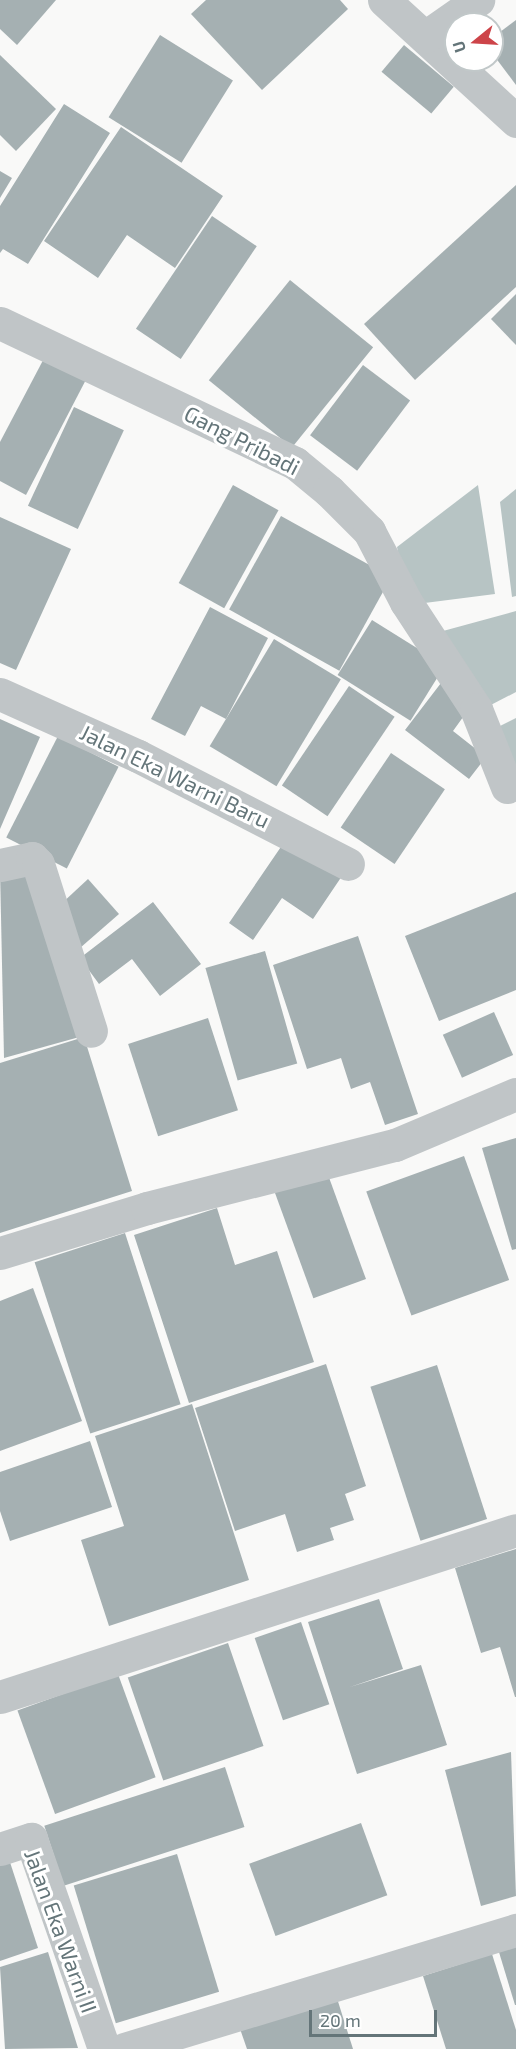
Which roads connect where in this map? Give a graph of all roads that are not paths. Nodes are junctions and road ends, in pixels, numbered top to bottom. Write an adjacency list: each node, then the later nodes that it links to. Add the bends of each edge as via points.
1 (384, 0): 3 (street)
2 (478, 0): 3 (street)
3 (425, 37): 4 (street)
4 (513, 114)
5 (0, 323): 7 (street, Gang Pribadi, via 294,463 329,491 369,531 406,602 476,709)
6 (0, 694): 8 (street, Jalan Eka Warni Baru, via 138,756)
7 (507, 787)
8 (348, 864)
9 (0, 865): 10 (street, via 32,858 38,864)
10 (91, 1031)
11 (516, 1094): 12 (street, via 395,1144 147,1208)
12 (0, 1253)
13 (516, 1530): 14 (street)
14 (0, 1697)
15 (0, 1850): 17 (street, Jalan Eka Warni II, via 31,1839)
16 (516, 1930): 18 (street)
17 (104, 2049)
18 (124, 2049)

